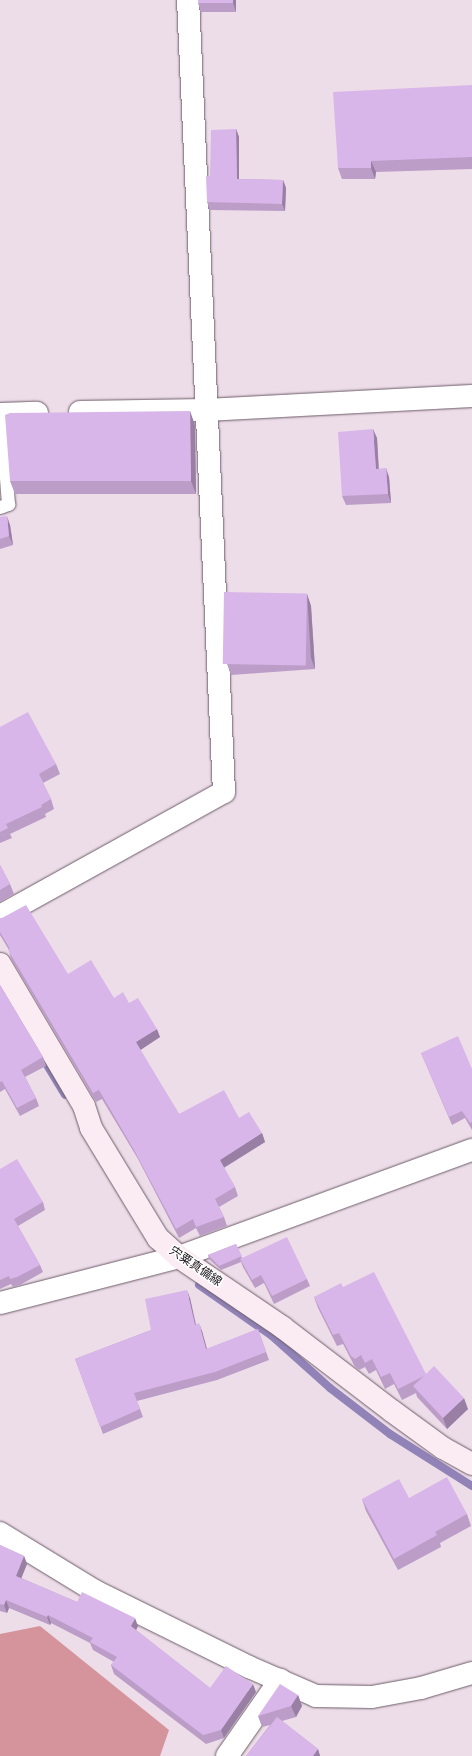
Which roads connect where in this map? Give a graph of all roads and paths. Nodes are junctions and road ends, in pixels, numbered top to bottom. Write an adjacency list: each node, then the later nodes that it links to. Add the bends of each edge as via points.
1 (188, 0): 3 (street)
2 (472, 396): 3 (street)
3 (206, 410): 4 (street); 6 (street, via 224,792)
4 (0, 414): 5 (lane, via 8,504)
5 (0, 507)
6 (0, 916)
7 (0, 964): 9 (main road, 宍粟真備線, via 38,1025 84,1106 91,1128 141,1211 158,1238)
8 (472, 1150): 9 (street)
9 (179, 1257): 10 (street); 11 (main road, 宍粟真備線, via 288,1332 437,1443)
10 (0, 1303)
11 (472, 1464)
12 (0, 1533): 14 (street, via 95,1591)
13 (472, 1673): 14 (street, via 421,1688 372,1697 316,1696)
14 (280, 1680): 15 (street)
15 (227, 1756)

